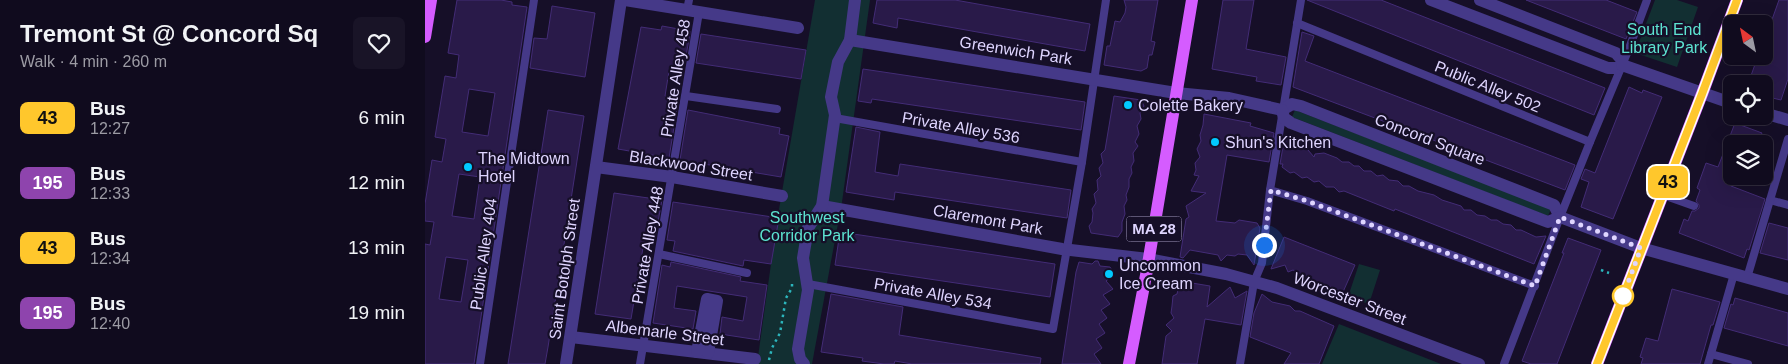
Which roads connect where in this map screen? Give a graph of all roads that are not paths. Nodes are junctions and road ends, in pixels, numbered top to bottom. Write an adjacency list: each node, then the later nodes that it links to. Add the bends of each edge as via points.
1 (431, 0): 17 (main road)
2 (534, 0): 58 (lane, Public Alley 404)
3 (623, 0): 12 (street); 33 (street, Saint Botolph Street)
4 (855, 0): 18 (street)
5 (1106, 0): 20 (lane)
6 (1191, 0): 21 (main road, MA 28)
7 (1301, 0): 14 (lane)
8 (1431, 0): 16 (street)
9 (1480, 0): 13 (street)
10 (1647, 0): 19 (lane)
11 (1737, 0): 22 (main road)
12 (692, 7): 15 (street); 23 (lane, Private Alley 458)
13 (1519, 15): 16 (lane); 19 (street, via 1616,53)
14 (1297, 23): 26 (lane); 31 (lane, Public Alley 502)
15 (798, 28)
16 (1512, 32): 19 (street, via 1608,68)
17 (425, 37)
18 (850, 40): 20 (street, Greenwich Park); 28 (street, via 838,62 831,97)
19 (1622, 65): 22 (street); 31 (lane)
20 (1095, 80): 21 (street, Greenwich Park); 32 (lane)
21 (1176, 93): 26 (street, Concord Square, via 1229,98); 46 (main road, MA 28)
22 (1702, 94): 24 (street); 36 (main road)
23 (686, 96): 25 (lane); 34 (lane, Private Alley 458)
24 (1723, 101)
25 (777, 110)
26 (1282, 110): 35 (lane); 42 (street, Concord Square, via 1284,118 1291,123 1548,222); 42 (street, Concord Square, via 1292,104 1301,106 1554,205)
27 (1773, 115): 29 (street)
28 (835, 118): 32 (lane, Private Alley 536); 40 (street)
29 (1788, 120)
30 (1788, 139): 38 (lane)
31 (1590, 142): 42 (lane)
32 (1083, 162): 44 (lane)
33 (596, 167): 34 (street, Blackwood Street); 54 (street, Saint Botolph Street)
34 (672, 178): 37 (street, Blackwood Street); 45 (lane, Private Alley 448)
35 (1271, 190): 50 (lane, via 1261,263); 52 (lane)
36 (1663, 195): 41 (lane); 43 (main road)
37 (782, 196)
38 (1769, 200): 39 (lane); 49 (lane)
39 (1788, 205)
40 (822, 206): 44 (street, Claremont Park); 51 (street, via 809,226 804,249 803,264)
41 (1694, 206)
42 (1560, 217): 43 (street, Concord Square); 52 (lane)
43 (1641, 248): 48 (street, Concord Square); 66 (main road)
44 (1067, 250): 46 (street, Claremont Park); 51 (lane, Private Alley 534, via 1053,329)
45 (659, 254): 47 (lane); 55 (lane, Private Alley 448)
46 (1149, 259): 50 (street, Worcester Street); 62 (main road, MA 28)
47 (747, 273)
48 (1734, 274): 49 (street, Concord Square); 56 (lane)
49 (1747, 278): 53 (street, Concord Square)
50 (1254, 282): 63 (lane); 64 (street, Worcester Street)
51 (808, 284): 61 (street, via 799,349)
52 (1535, 286): 65 (lane)
53 (1788, 290)
54 (571, 337): 55 (street, Albemarle Street); 59 (street, Saint Botolph Street)
55 (643, 346): 57 (street, Albemarle Street); 60 (lane, Private Alley 448)
56 (1711, 354): 67 (lane); 68 (lane)
57 (755, 359)
58 (480, 364)
59 (566, 364)
60 (641, 364)
61 (804, 364)
62 (1129, 364)
63 (1240, 364)
64 (1479, 364)
65 (1504, 364)
66 (1597, 364)
67 (1708, 364)
68 (1748, 364)

